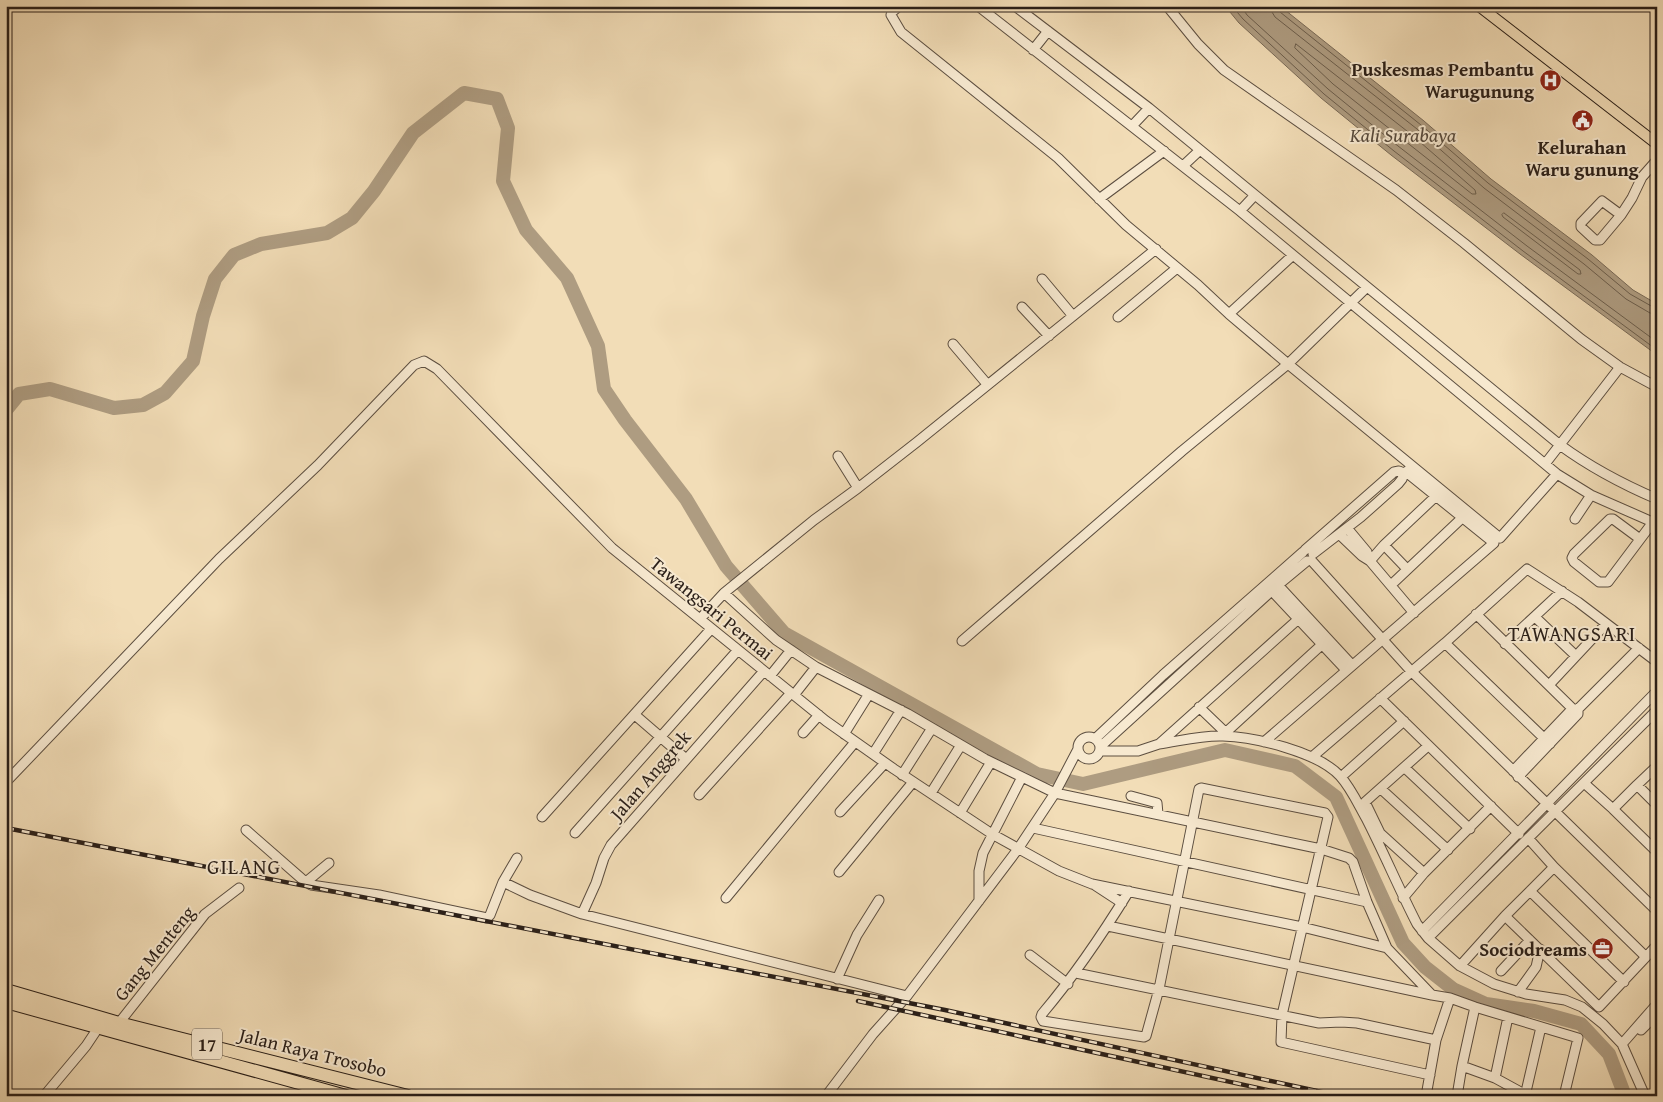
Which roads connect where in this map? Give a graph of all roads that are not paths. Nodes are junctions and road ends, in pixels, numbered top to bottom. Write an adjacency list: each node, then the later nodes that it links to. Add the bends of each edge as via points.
1 (899, 6): 16 (street, via 891,15 900,32 1058,158)
2 (978, 6): 7 (street)
3 (1015, 6): 6 (street)
4 (1167, 6): 32 (street, via 1224,70 1396,190)
5 (1479, 6): 10 (main road)
6 (1047, 32): 7 (street); 8 (street)
7 (1035, 48): 9 (street)
8 (1148, 109): 9 (street); 12 (street)
9 (1134, 125): 11 (street)
10 (1657, 144)
11 (1164, 151): 14 (street); 16 (street)
12 (1199, 151): 14 (street); 15 (street)
13 (1657, 160): 18 (street, via 1642,177)
14 (1185, 164): 17 (street)
15 (1254, 196): 17 (street); 23 (street)
16 (1100, 199): 19 (street)
17 (1241, 210): 20 (street)
18 (1621, 214): 18 (street, via 1602,201 1581,223 1581,227 1599,241)
19 (1156, 249): 21 (street); 27 (street)
20 (1292, 256): 24 (street); 26 (street)
21 (1177, 268): 26 (street); 28 (street)
22 (1042, 279): 27 (street)
23 (1366, 288): 24 (street); 35 (street)
24 (1352, 302): 31 (street); 37 (street)
25 (1022, 307): 29 (street)
26 (1229, 314): 31 (street)
27 (1073, 316): 29 (street)
28 (1118, 317)
29 (1049, 336): 33 (street)
30 (953, 344): 33 (street)
31 (1288, 364): 38 (street); 70 (street)
32 (1620, 367): 34 (street); 35 (street)
33 (987, 384): 40 (street)
34 (1657, 387)
35 (1559, 446): 37 (street); 43 (street, via 1610,477)
36 (838, 456): 40 (street)
37 (1546, 462): 39 (street)
38 (1408, 471): 39 (street, via 1500,538); 42 (street); 44 (street, via 1394,472); 45 (street)
39 (1557, 474): 41 (street)
40 (858, 488): 58 (street)
41 (1591, 495): 47 (street); 48 (street)
42 (1435, 497): 46 (street); 52 (street)
43 (1657, 498)
44 (1353, 507): 45 (street); 53 (street)
45 (1361, 517): 49 (street)
46 (1462, 518): 55 (street); 60 (street, via 1494,543)
47 (1574, 519)
48 (1655, 523): 51 (street)
49 (1347, 528): 50 (street); 54 (street, via 1367,552)
50 (1339, 534): 53 (street); 54 (street)
51 (1640, 539): 51 (street, via 1608,582 1599,582 1572,558 1610,519)
52 (1384, 545): 54 (street); 55 (street)
53 (1308, 556): 57 (street); 62 (street); 69 (street)
54 (1369, 560): 56 (street)
55 (1407, 569): 56 (street)
56 (1390, 586): 60 (street)
57 (1275, 588): 63 (street); 66 (street)
58 (726, 591): 65 (street); 76 (street, via 769,634)
59 (1562, 592): 61 (street, via 1526,570); 64 (street); 67 (street)
60 (1414, 613): 69 (street)
61 (1476, 614): 72 (street); 73 (street)
62 (1230, 616): 66 (street); 83 (street)
63 (1301, 617): 71 (street); 90 (street)
64 (1535, 617): 73 (street); 77 (street)
65 (700, 618): 68 (street, Tawangsari Permai); 124 (street, Tawangsari Permai, via 612,548 437,369 424,361 414,365 318,465 219,559)
66 (1237, 622): 84 (street)
67 (1606, 624): 74 (street); 77 (street)
68 (711, 629): 75 (street, Tawangsari Permai); 94 (street)
69 (1382, 640): 80 (street); 81 (street)
70 (962, 641)
71 (1325, 642): 80 (street); 100 (street)
72 (1445, 643): 81 (street); 103 (street)
73 (1505, 644): 85 (street)
74 (1639, 648): 78 (street); 93 (street)
75 (738, 650): 82 (street, Tawangsari Permai); 101 (street)
76 (791, 650): 79 (street); 82 (street, Jalan Anggrek)
77 (1576, 656): 85 (street)
78 (1657, 662)
79 (816, 667): 87 (street); 88 (street)
80 (1349, 668): 105 (street)
81 (1411, 671): 89 (street); 121 (street)
82 (767, 674): 87 (street, Tawangsari Permai); 114 (street, Jalan Anggrek)
83 (1163, 675): 84 (street); 102 (street)
84 (1170, 682): 110 (street)
85 (1548, 685): 93 (street)
86 (1657, 691): 133 (street)
87 (793, 694): 95 (street, Tawangsari Permai); 131 (street)
88 (868, 694): 91 (street); 99 (street)
89 (1380, 698): 96 (street); 112 (street)
90 (1199, 707): 100 (street); 106 (street)
91 (901, 710): 97 (street); 111 (street)
92 (1657, 710): 126 (street)
93 (1576, 711): 103 (street)
94 (635, 715): 101 (street); 141 (street)
95 (819, 715): 98 (street); 99 (street, Tawangsari Permai)
96 (1404, 721): 108 (street); 123 (street)
97 (932, 728): 107 (street); 120 (street)
98 (804, 733)
99 (844, 734): 104 (street, Tawangsari Permai)
100 (1224, 734): 105 (street); 106 (street)
101 (660, 737): 114 (street); 146 (street)
102 (1096, 738): 109 (street, via 1083,738); 110 (street)
103 (1547, 741): 121 (street)
104 (855, 742): 111 (street, Tawangsari Permai); 167 (street)
105 (1264, 742): 112 (street)
106 (1159, 744): 110 (street, via 1138,751)
107 (960, 745): 115 (street); 130 (street)
108 (1428, 746): 119 (street); 135 (street)
109 (1078, 749): 113 (street, via 1080,754); 117 (street)
110 (1100, 749): 113 (street, via 1094,758)
111 (873, 754): 116 (street, Tawangsari Permai)
112 (1312, 757): 123 (street)
113 (1089, 758): 117 (street)
114 (686, 759): 175 (street, Jalan Anggrek, via 611,845)
115 (991, 762): 122 (street); 139 (street)
116 (885, 763): 120 (street, Tawangsari Permai); 137 (street)
117 (1069, 766): 129 (street)
118 (1657, 766): 127 (street)
119 (1404, 768): 128 (street); 144 (street)
120 (902, 774): 125 (street, Tawangsari Permai)
121 (1516, 774): 133 (street)
122 (1022, 777): 129 (street); 147 (street)
123 (1341, 777): 168 (street, via 1377,840)
124 (6, 782)
125 (913, 782): 130 (street, Tawangsari Permai); 158 (street)
126 (1584, 783): 136 (street); 138 (street)
127 (1636, 785): 134 (street); 136 (street)
128 (1381, 789): 152 (street); 159 (street, via 1364,802 1377,829)
129 (1057, 790): 140 (street); 143 (street)
130 (931, 793): 139 (street, Tawangsari Permai)
131 (699, 796)
132 (1131, 796): 140 (street, via 1157,803)
133 (1546, 804): 138 (street); 148 (street)
134 (1657, 805)
135 (1491, 806): 144 (street); 148 (street)
136 (1613, 808): 153 (street)
137 (840, 812)
138 (1554, 812): 149 (street); 174 (street)
139 (960, 813): 147 (street, Tawangsari Permai)
140 (1158, 814): 142 (street)
141 (542, 816)
142 (1192, 821): 150 (street); 150 (street, via 1201,788 1321,811 1328,817); 155 (street)
143 (1034, 828): 151 (street); 155 (street)
144 (1470, 829): 152 (street)
145 (246, 830): 160 (street)
146 (575, 833)
147 (992, 834): 151 (street, Tawangsari Permai); 171 (street, via 980,865)
148 (1519, 834): 179 (street)
149 (1528, 838): 157 (street); 179 (street)
150 (1321, 848): 164 (street); 172 (street, via 1352,860)
151 (1018, 849): 162 (street, Tawangsari Permai); 171 (street)
152 (1448, 850): 159 (street)
153 (1657, 852)
154 (517, 858): 161 (street)
155 (1183, 861): 164 (street); 170 (street)
156 (329, 863): 160 (street)
157 (1554, 867): 166 (street); 186 (street)
158 (839, 872)
159 (1424, 873): 168 (street)
160 (306, 882): 161 (street, via 487,918)
161 (504, 882): 175 (street)
162 (1092, 884): 165 (street); 173 (street)
163 (239, 888): 208 (street, Gang Menteng, via 205,914)
164 (1311, 889): 172 (street); 178 (street)
165 (1129, 891): 170 (street); 173 (street)
166 (1530, 891): 176 (street); 194 (street)
167 (726, 898)
168 (1403, 898): 179 (street)
169 (879, 900): 193 (street, via 857,935)
170 (1175, 900): 178 (street); 180 (street)
171 (979, 901): 200 (street)
172 (1367, 902): 183 (street)
173 (1122, 903): 177 (street)
174 (1657, 911)
175 (582, 914): 193 (street)
176 (1504, 916): 181 (street); 189 (street)
177 (1108, 926): 180 (street); 192 (street)
178 (1302, 927): 183 (street); 188 (street)
179 (1425, 935): 189 (street)
180 (1167, 940): 188 (street); 196 (street)
181 (1530, 940): 184 (street); 191 (street)
182 (1657, 945): 186 (street)
183 (1387, 948): 199 (street)
184 (1540, 949): 187 (street); 190 (street)
185 (1030, 955): 195 (street)
186 (1646, 957): 194 (street)
187 (1554, 963): 190 (street); 194 (street, via 1600,1007)
188 (1293, 966): 199 (street); 206 (street)
189 (1460, 966): 198 (street, via 1494,984)
190 (1536, 967): 198 (street)
191 (1501, 970)
192 (1076, 973): 195 (street); 196 (street)
193 (838, 979): 200 (street)
194 (1624, 982)
195 (1068, 984): 196 (street, via 1042,1014 1043,1021 1144,1038)
196 (1158, 989): 206 (street)
197 (6, 990): 208 (highway, Jalan Raya Trosobo / 17)
198 (1518, 992): 212 (street, via 1565,1000 1582,1007 1604,1024)
199 (1432, 995): 201 (street)
200 (907, 996): 222 (street, via 873,1034)
201 (1450, 998): 204 (street); 211 (street)
202 (6, 1002): 210 (highway, Jalan Raya Trosobo / 17)
203 (1657, 1004): 212 (street)
204 (1474, 1007): 207 (street); 213 (street)
205 (1657, 1014): 212 (street)
206 (1282, 1016): 211 (street, via 1318,1023 1357,1024); 214 (street, via 1282,1044)
207 (1508, 1017): 209 (street); 215 (street)
208 (119, 1022): 216 (highway, Jalan Raya Trosobo / 17)
209 (1542, 1027): 219 (street); 225 (street, via 1578,1039)
210 (98, 1028): 218 (highway, Jalan Raya Trosobo / 17); 220 (street)
211 (1436, 1040): 214 (street)
212 (1623, 1046): 226 (street)
213 (1462, 1066): 215 (street); 224 (street)
214 (1430, 1075): 223 (street)
215 (1495, 1078): 219 (street)
216 (371, 1091): 217 (highway, Jalan Raya Trosobo / 17)
217 (388, 1093): 221 (highway, Jalan Raya Trosobo / 17)
218 (342, 1095)
219 (1526, 1095)
220 (44, 1096)
221 (408, 1096)
222 (826, 1096)
223 (1426, 1096)
224 (1457, 1096)
225 (1564, 1096)
226 (1645, 1096)

